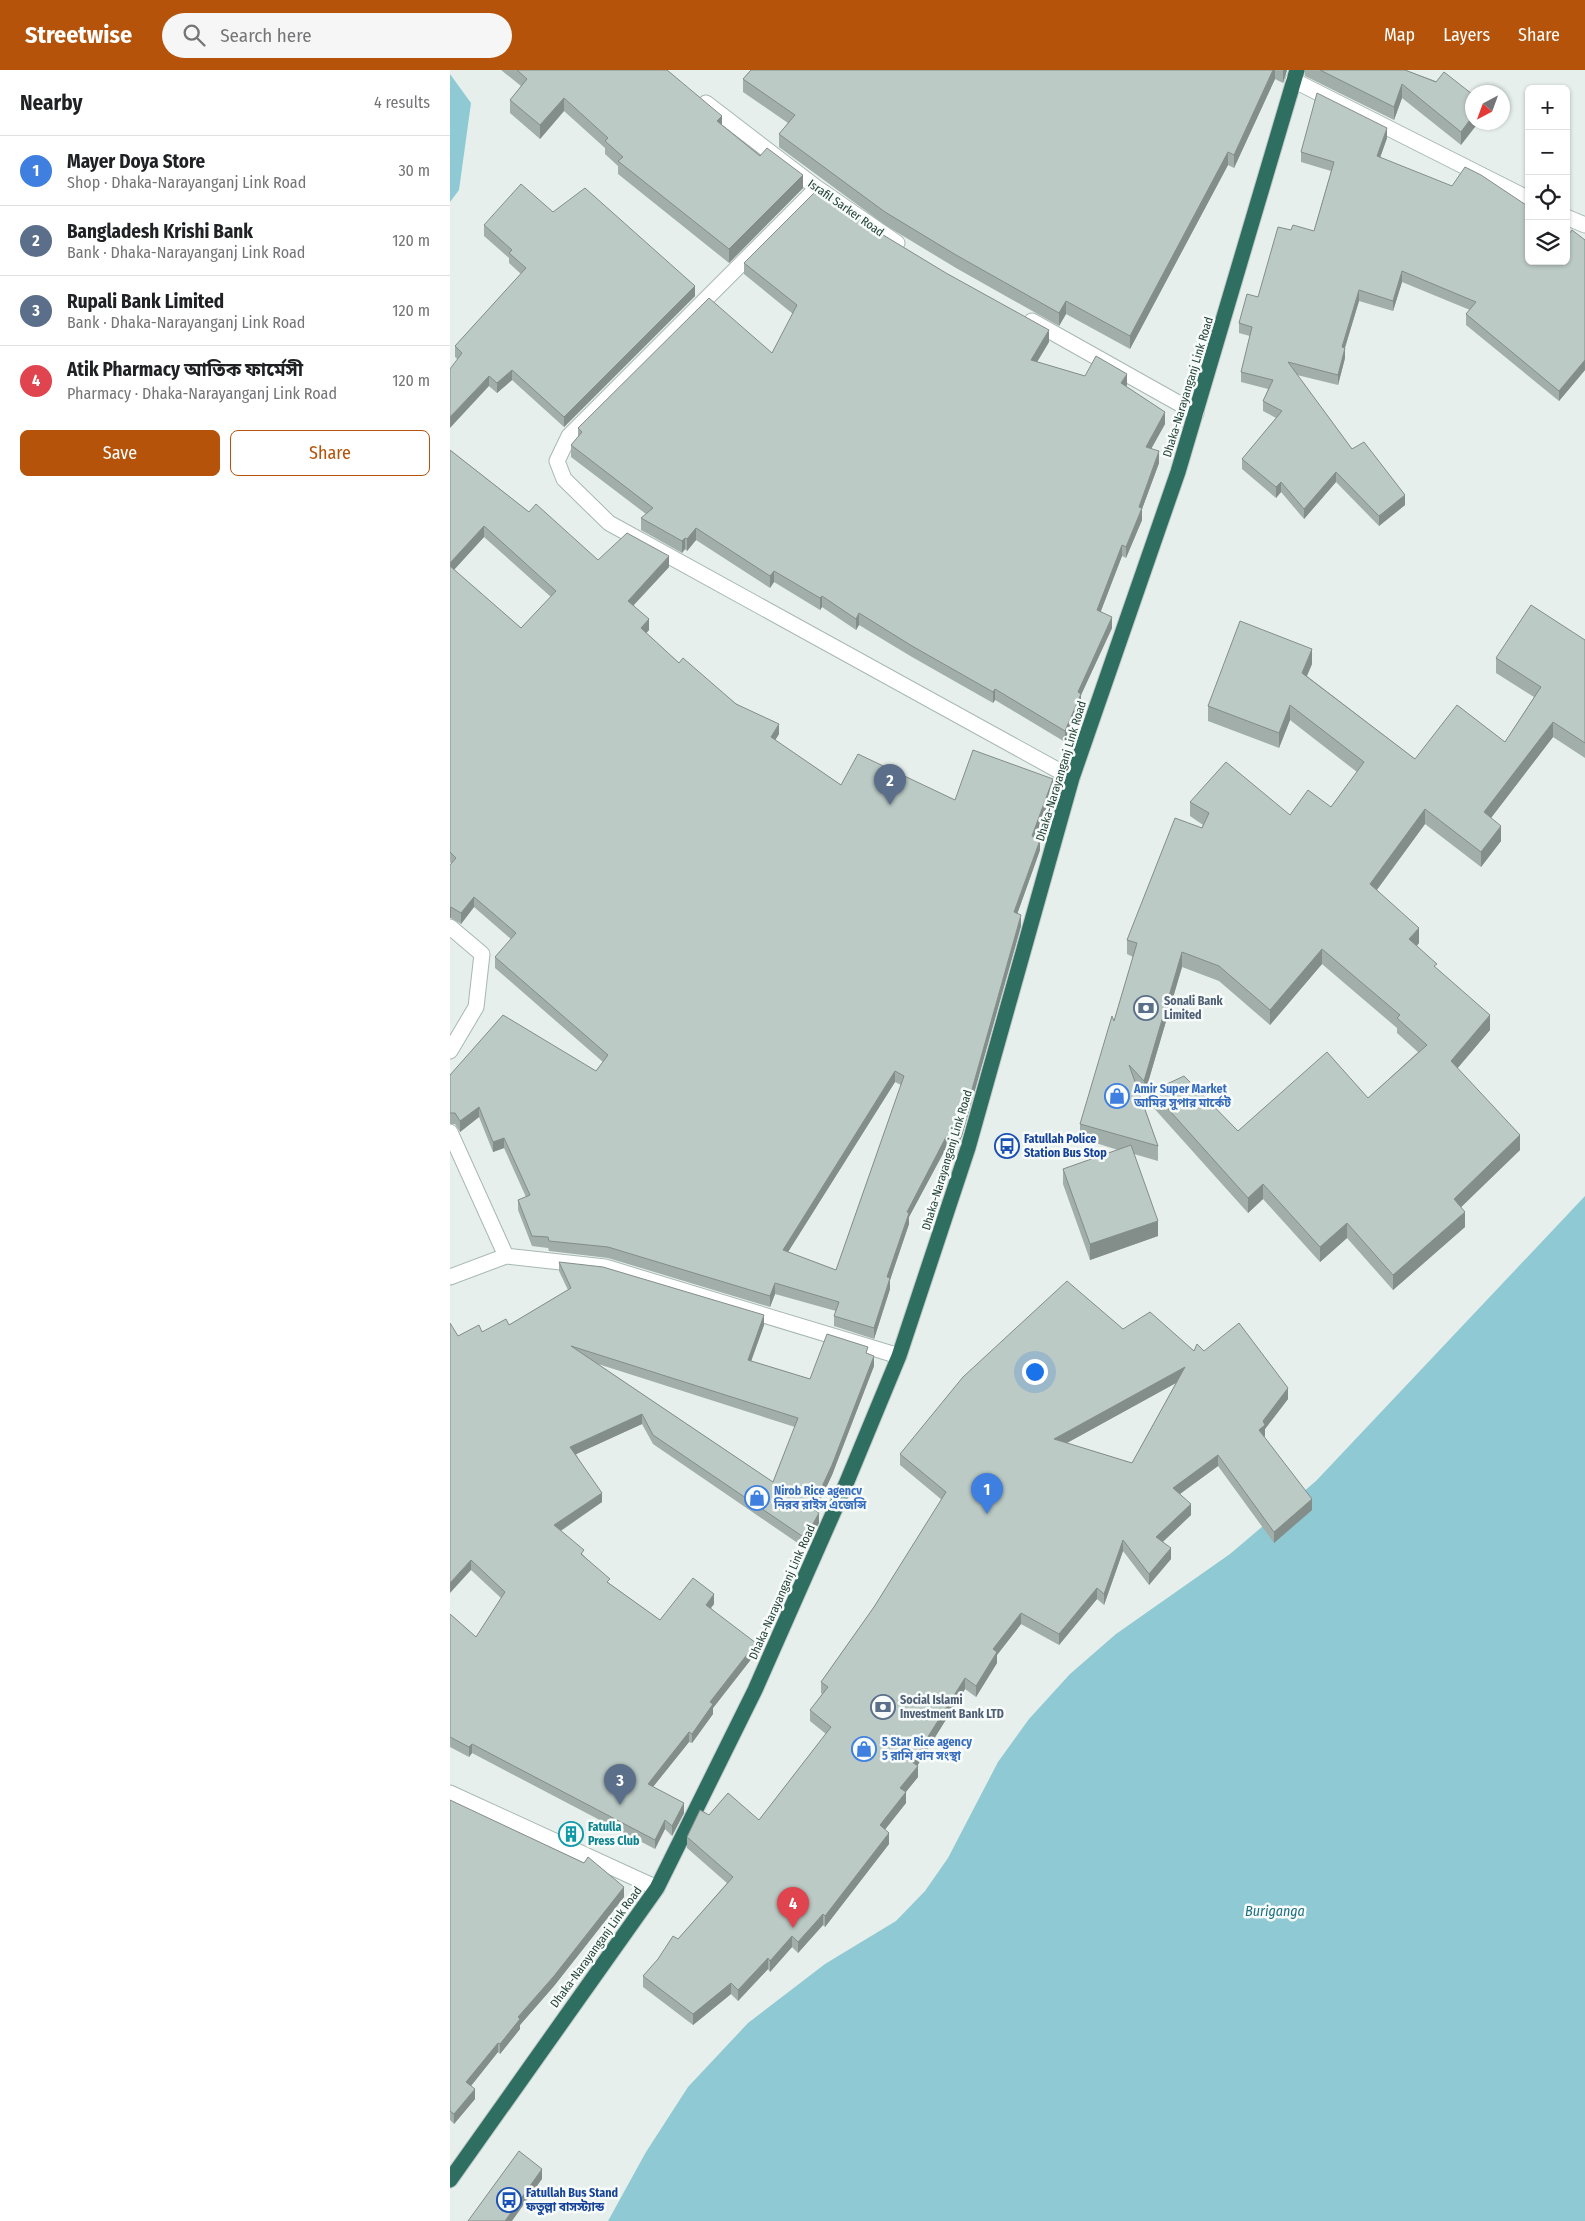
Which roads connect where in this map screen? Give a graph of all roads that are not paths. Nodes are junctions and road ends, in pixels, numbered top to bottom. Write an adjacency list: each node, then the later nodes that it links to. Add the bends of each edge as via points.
1 (1295, 75): 4 (street); 9 (highway, Dhaka-Narayanganj Link Road)
2 (694, 93): 3 (street, Israfil Sarker Road)
3 (817, 188): 7 (street, Israfil Sarker Road); 10 (street, via 569,436 557,461 564,479 609,523)
4 (1525, 196)
5 (1570, 219): 6 (street)
6 (1585, 225)
7 (912, 252)
8 (1018, 313): 9 (street)
9 (1196, 413): 10 (highway, Dhaka-Narayanganj Link Road)
10 (1072, 778): 16 (highway, Dhaka-Narayanganj Link Road, via 968,1148)
11 (450, 926): 12 (street, via 482,954 476,1007)
12 (450, 1051)
13 (450, 1132): 14 (street)
14 (506, 1256): 15 (street); 16 (street, via 605,1267)
15 (450, 1277)
16 (899, 1356): 18 (highway, Dhaka-Narayanganj Link Road, via 755,1690)
17 (450, 1793): 18 (street)
18 (656, 1888): 19 (highway, Dhaka-Narayanganj Link Road)
19 (450, 2180)

